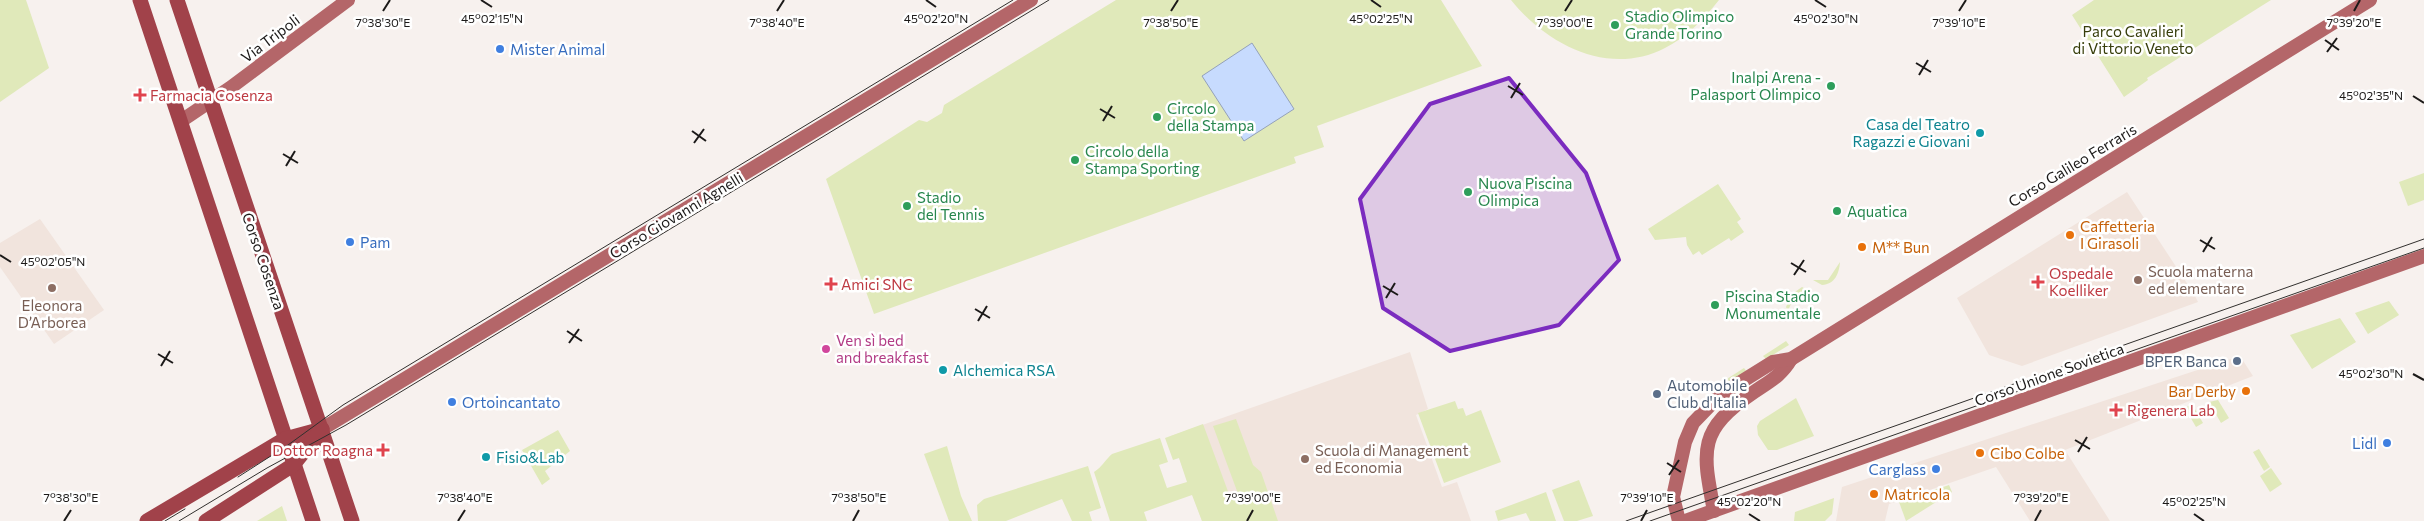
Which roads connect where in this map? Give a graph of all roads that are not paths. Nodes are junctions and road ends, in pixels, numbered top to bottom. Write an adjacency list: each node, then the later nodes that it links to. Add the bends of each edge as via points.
1 (140, 0): 7 (main road)
2 (177, 0): 6 (main road, Corso Cosenza)
3 (348, 0): 6 (main road, Via Tripoli)
4 (1031, 0): 10 (main road, Corso Giovanni Agnelli)
5 (2370, 0): 9 (main road, Corso Galileo Ferraris)
6 (210, 102): 7 (main road, Via Tripoli); 10 (main road, Corso Cosenza)
7 (181, 121): 11 (main road)
8 (2424, 256): 13 (main road, Corso Unione Sovietica)
9 (1791, 359): 13 (main road, via 1783,373 1731,407 1714,428 1706,465); 18 (main road, via 1773,362 1720,395 1693,423 1685,442 1673,497)
10 (322, 430): 11 (main road, Corso Giovanni Agnelli); 12 (main road, Corso Giovanni Agnelli); 17 (main road, Corso Cosenza)
11 (285, 439): 12 (main road); 14 (main road, Corso Giovanni Agnelli)
12 (293, 465): 15 (main road, Corso Giovanni Agnelli); 16 (main road)
13 (1714, 511): 19 (main road, Corso Unione Sovietica)
14 (147, 521)
15 (206, 521)
16 (313, 521)
17 (352, 521)
18 (1679, 521)
19 (1685, 521)

